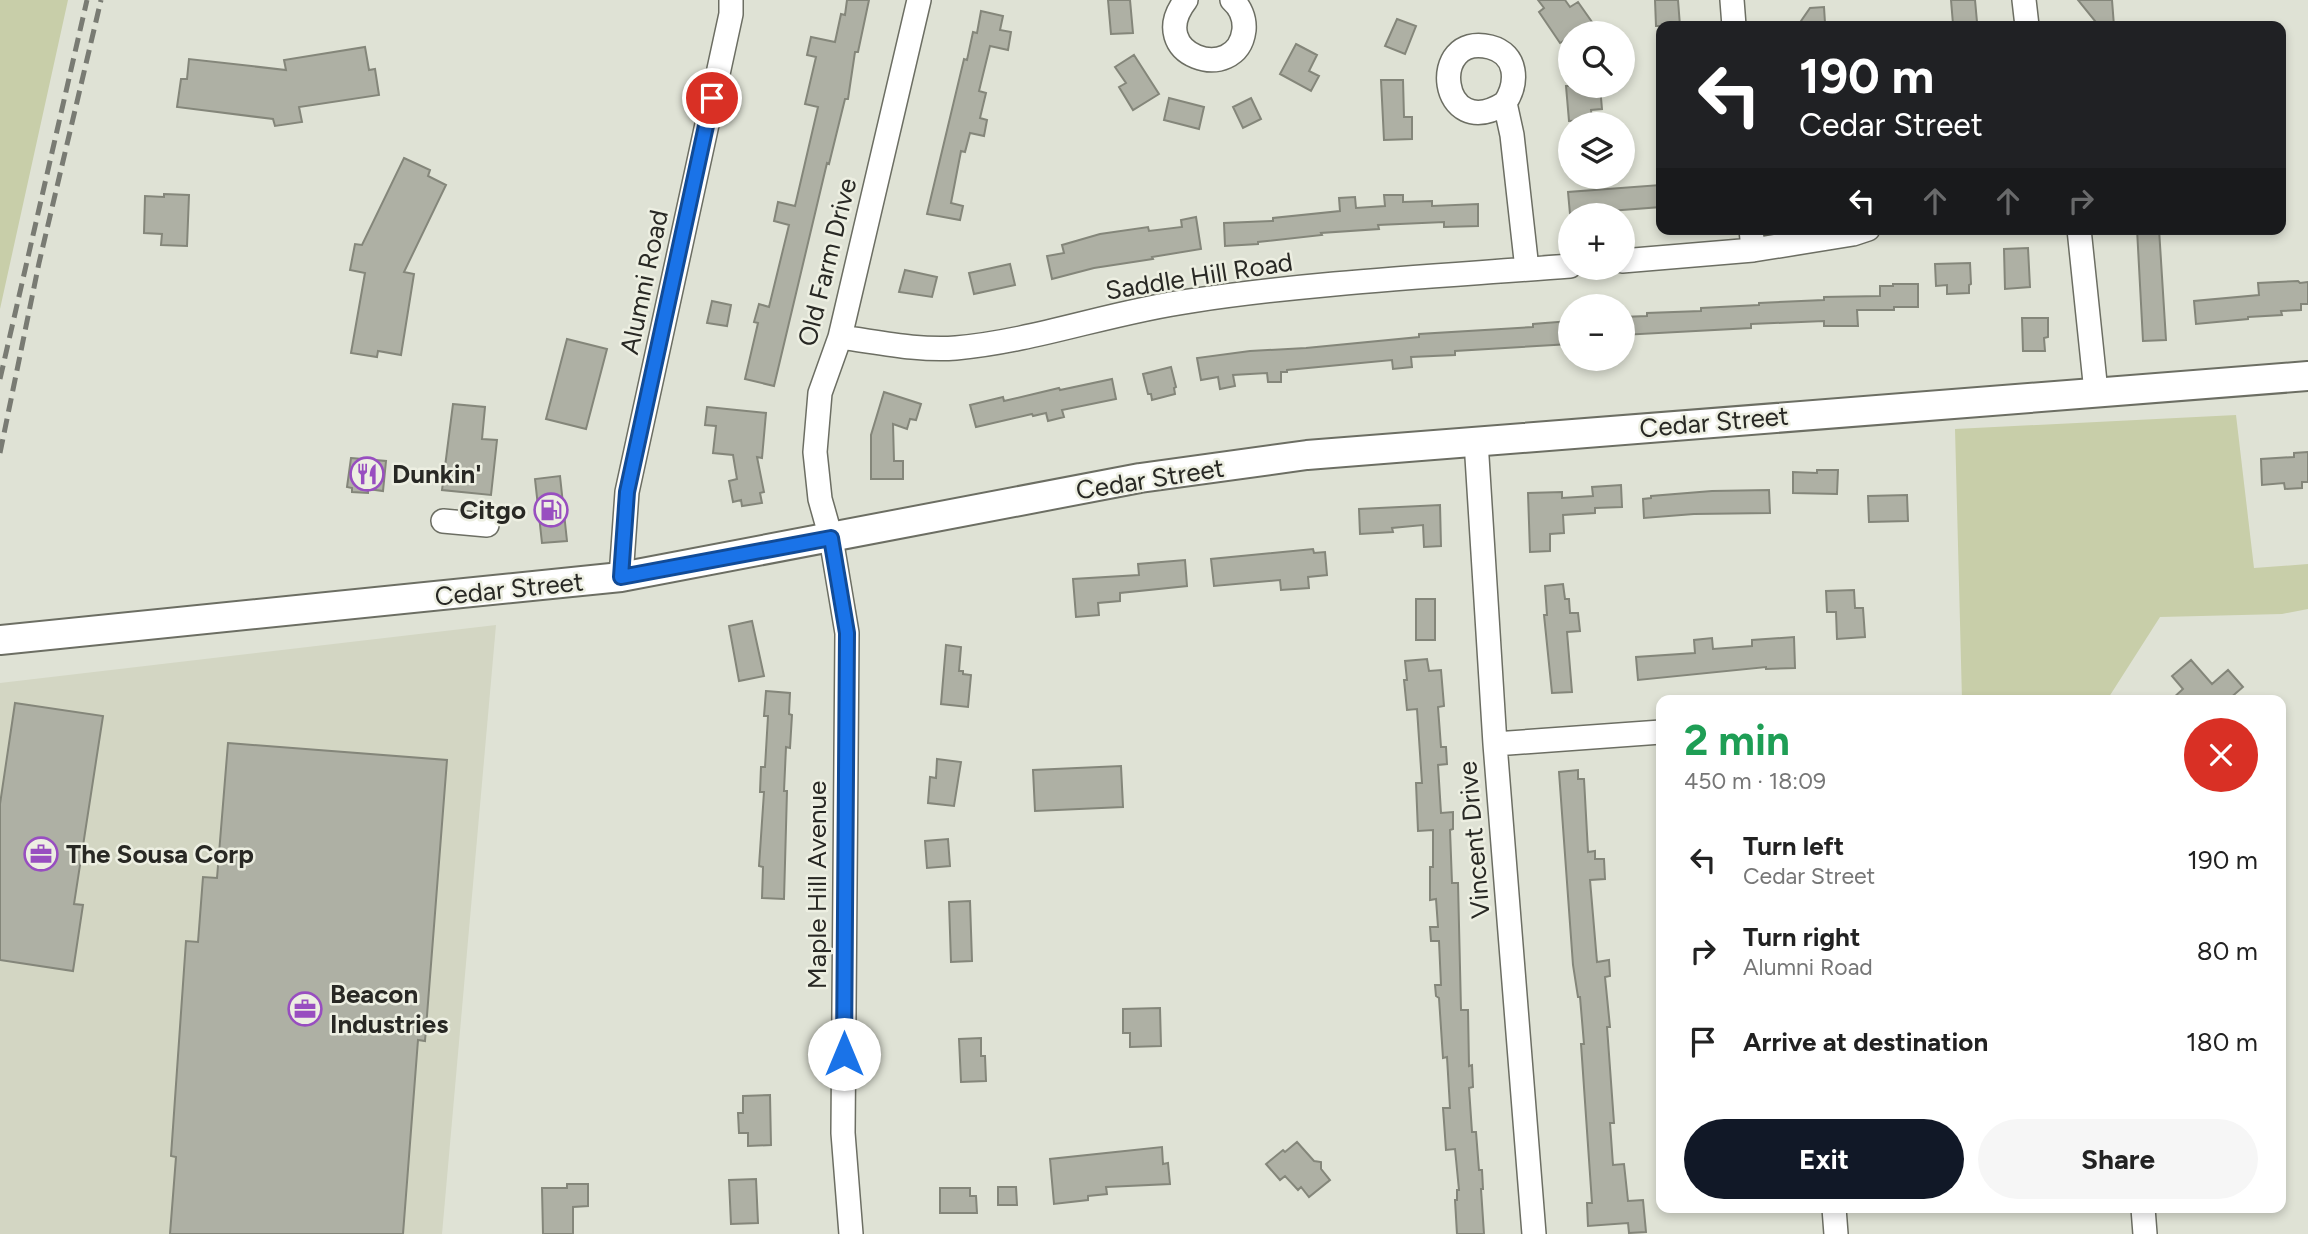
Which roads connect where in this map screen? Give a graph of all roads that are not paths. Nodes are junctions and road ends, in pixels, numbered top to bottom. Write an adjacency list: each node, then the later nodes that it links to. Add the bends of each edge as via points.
1 (732, 0): 23 (street, Alumni Road, via 627,492)
2 (919, 0): 16 (street, Old Farm Drive)
3 (1186, 0): 4 (street, via 1174,24 1176,37 1183,49 1208,61 1233,52 1241,41 1242,14)
4 (1232, 0)
5 (1732, 0): 7 (street)
6 (2024, 0): 8 (street)
7 (1734, 21)
8 (2026, 21)
9 (1504, 103): 15 (street, via 1512,135)
10 (1836, 235): 12 (street)
11 (2080, 235): 18 (street)
12 (1752, 240): 13 (street)
13 (1635, 259)
14 (1558, 267): 15 (street, Saddle Hill Road)
15 (1527, 269): 16 (street, Saddle Hill Road, via 1186,301 953,348)
16 (840, 337): 22 (street, Old Farm Drive, via 820,393 815,452 820,499)
17 (2308, 376): 18 (main road, Cedar Street)
18 (2096, 391): 19 (main road, Cedar Street)
19 (1476, 441): 22 (main road, Cedar Street, via 1307,455 1140,478); 26 (street, Vincent Drive)
20 (443, 521): 21 (street)
21 (487, 525)
22 (831, 538): 23 (main road, Cedar Street); 29 (street, Maple Hill Avenue, via 847,633 843,1133)
23 (621, 577): 24 (main road, Cedar Street)
24 (7, 639)
25 (1656, 732): 26 (street)
26 (1495, 744): 30 (street, Vincent Drive)
27 (1834, 1213): 31 (street)
28 (2143, 1213): 32 (street)
29 (851, 1234)
30 (1534, 1234)
31 (1836, 1234)
32 (2145, 1234)

